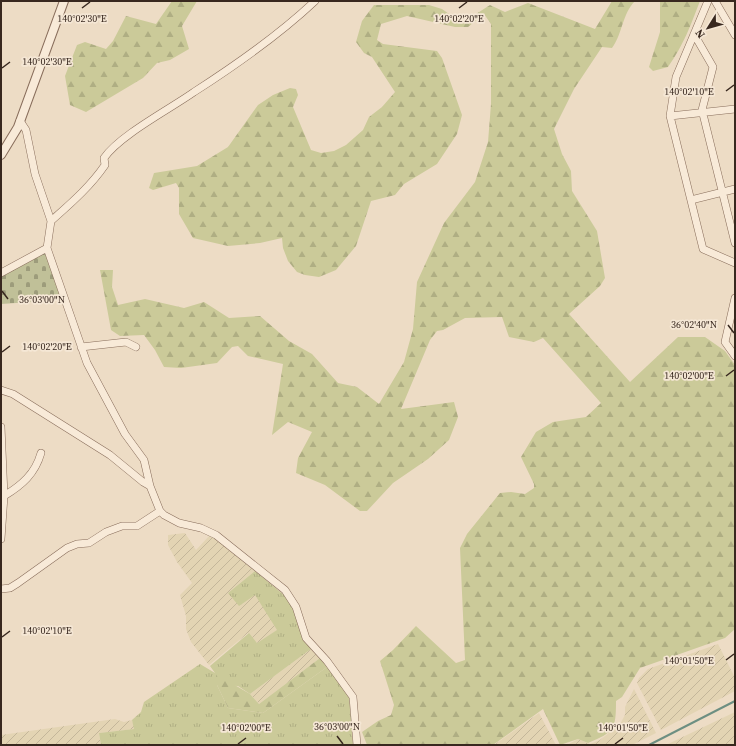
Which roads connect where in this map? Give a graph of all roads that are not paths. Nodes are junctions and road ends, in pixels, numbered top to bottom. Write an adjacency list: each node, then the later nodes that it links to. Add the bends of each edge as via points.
1 (64, 1): 12 (street)
2 (708, 1): 7 (street)
3 (715, 1): 5 (street)
4 (314, 2): 17 (street, via 253,52 142,126 108,152 104,158 105,165 99,174)
5 (726, 19): 6 (street); 8 (street)
6 (735, 21)
7 (694, 34): 10 (street, via 713,67); 11 (street, via 676,77)
8 (735, 35)
9 (735, 109): 10 (street)
10 (703, 113): 11 (street); 15 (street)
11 (670, 116): 16 (street)
12 (20, 121): 13 (street); 17 (street, via 26,130 35,174)
13 (1, 155)
14 (735, 189): 15 (street)
15 (722, 192): 16 (street); 18 (street)
16 (691, 200): 20 (street, via 703,249)
17 (51, 221): 19 (street)
18 (735, 243)
19 (47, 248): 21 (street); 23 (street)
20 (735, 263)
21 (1, 273)
22 (735, 298): 25 (street, via 725,342)
23 (81, 347): 24 (street, via 126,342); 29 (street, via 124,434 144,460)
24 (136, 347)
25 (735, 356)
26 (1, 390): 29 (street, via 13,394 110,455)
27 (1, 427): 30 (street)
28 (41, 453): 30 (street, via 31,475 20,487)
29 (150, 486): 31 (street)
30 (4, 496): 32 (street)
31 (160, 511): 33 (street, via 137,526 122,526 89,543 67,548 10,588); 34 (street, via 174,520 216,535 285,590 296,608 306,638 327,661 353,697)
32 (1, 539)
33 (1, 589)
34 (357, 745)

